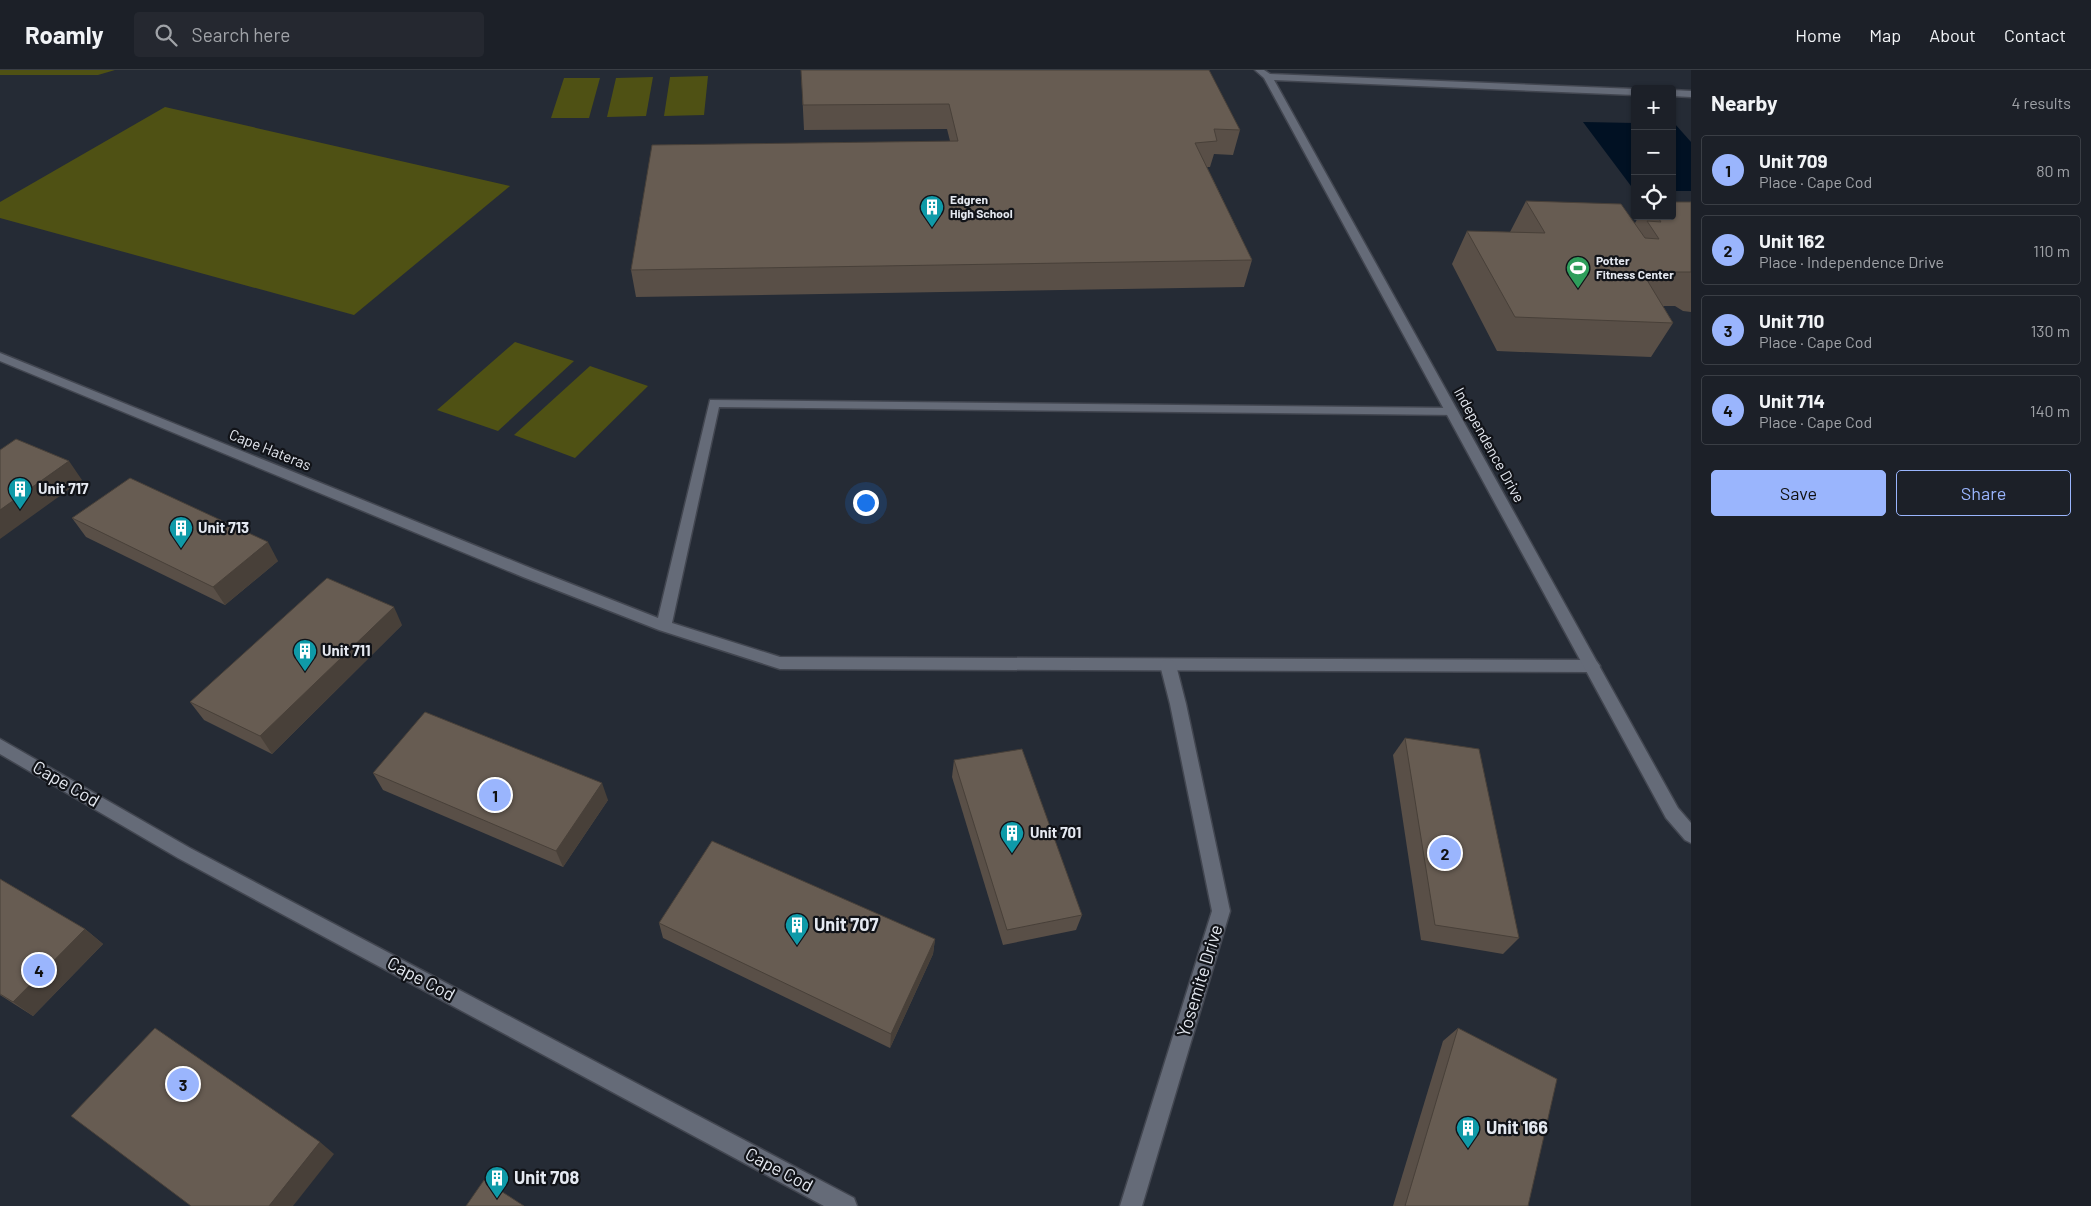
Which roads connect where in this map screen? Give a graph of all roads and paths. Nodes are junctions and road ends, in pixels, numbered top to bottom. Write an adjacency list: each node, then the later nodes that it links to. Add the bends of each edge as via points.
1 (1264, 73): 2 (street); 6 (street, Independence Drive)
2 (1631, 92)
3 (1676, 93): 4 (street)
4 (1691, 94)
5 (0, 357): 7 (street, Cape Hateras)
6 (1452, 412): 7 (street, via 714,403); 9 (street, Independence Drive)
7 (664, 626): 8 (street, Cape Hateras, via 780,663)
8 (1168, 665): 9 (street, Cape Hateras); 15 (street, Yosemite Drive, via 1221,911)
9 (1592, 666): 11 (street, Independence Drive)
10 (0, 746): 14 (street, Cape Cod, via 184,853)
11 (1672, 813): 12 (street); 13 (street, Independence Drive)
12 (1691, 815)
13 (1691, 835)
14 (846, 1206)
15 (1131, 1206)

